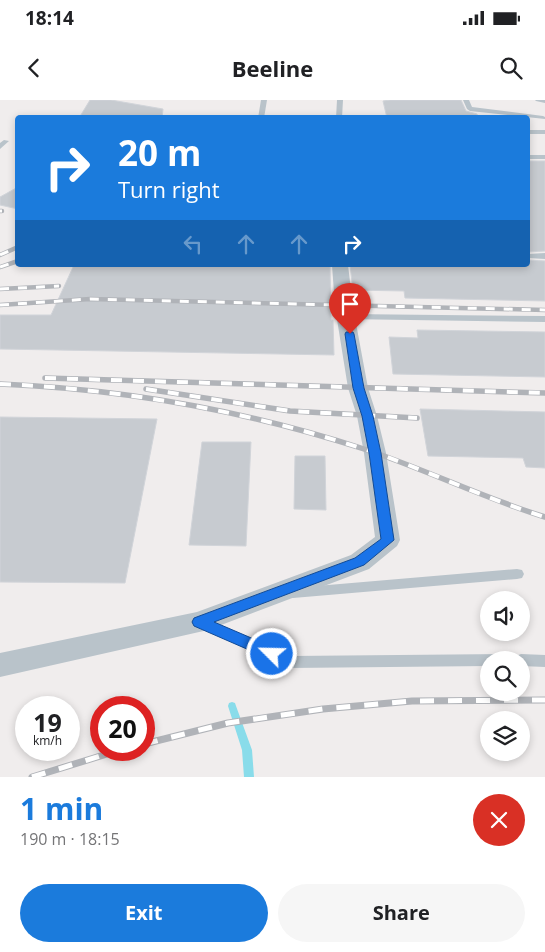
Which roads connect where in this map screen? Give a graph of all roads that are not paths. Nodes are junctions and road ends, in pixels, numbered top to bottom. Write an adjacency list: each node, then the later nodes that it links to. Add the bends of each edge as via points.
1 (264, 100): 6 (lane)
2 (340, 100): 7 (lane)
3 (466, 100): 8 (lane, via 470,109)
4 (538, 100): 5 (lane)
5 (545, 100)
6 (262, 115)
7 (339, 115)
8 (519, 115)
9 (530, 116): 10 (lane)
10 (543, 118)
11 (530, 132): 12 (lane)
12 (545, 132)
13 (6, 141): 14 (lane)
14 (0, 147)
15 (530, 157): 16 (lane)
16 (545, 157)
17 (530, 256): 18 (lane)
18 (545, 256)
19 (340, 267): 20 (street)
20 (347, 317): 21 (lane); 23 (street, via 358,388 375,453 388,540 360,562)
21 (545, 319)
22 (517, 574): 23 (lane)
23 (277, 594): 24 (street)
24 (199, 622): 25 (lane, via 290,662); 28 (street)
25 (480, 660)
26 (530, 660): 27 (lane)
27 (545, 661)
28 (0, 665)

